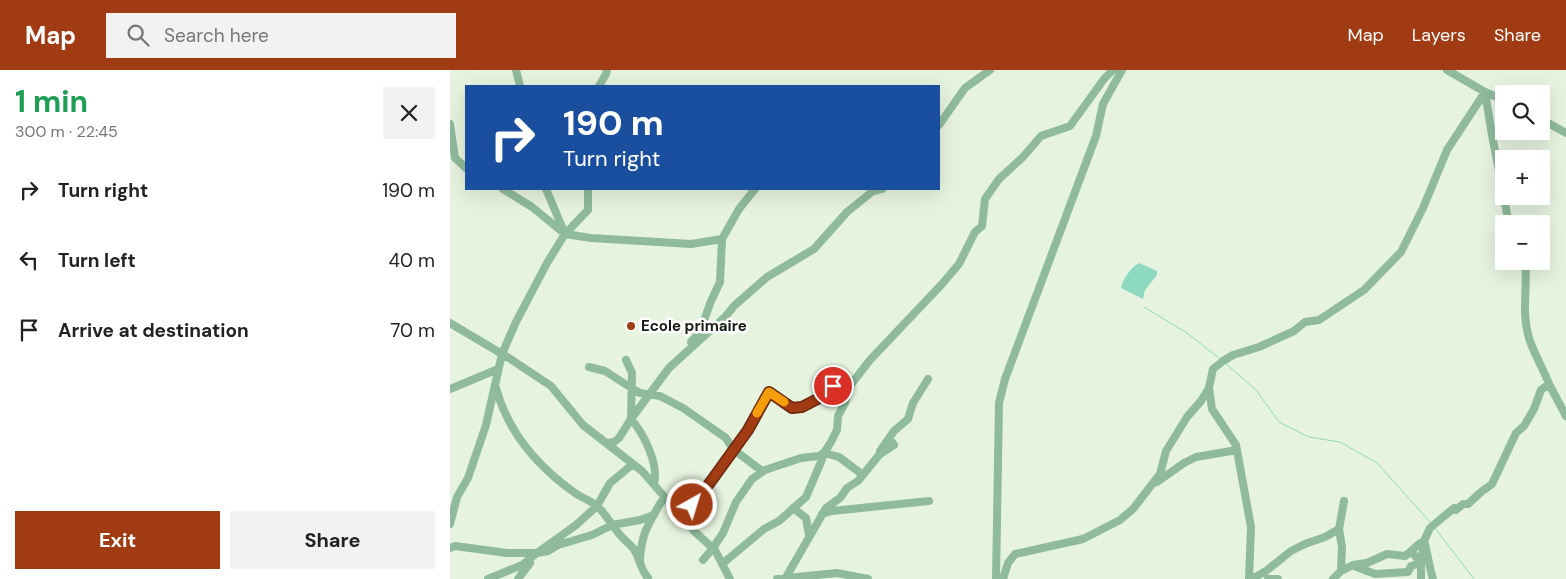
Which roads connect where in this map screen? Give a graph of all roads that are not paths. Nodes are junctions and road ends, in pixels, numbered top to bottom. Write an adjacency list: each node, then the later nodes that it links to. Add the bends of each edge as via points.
1 (516, 70): 7 (street)
2 (607, 70): 8 (street)
3 (990, 70): 13 (street, via 965,88)
4 (1113, 70): 46 (street, via 1070,126 1041,136 999,179 984,199 982,226 974,232 958,264 849,387 838,416 837,430)
5 (1122, 70): 82 (street, via 1103,104 1096,136 1005,379 999,403)
6 (1447, 70): 9 (street)
7 (520, 85)
8 (600, 85)
9 (1485, 92): 10 (street); 21 (street); 37 (street, via 1447,150 1401,252 1364,290 1319,320 1305,322 1294,331 1223,361 1213,369)
10 (1495, 96)
11 (1550, 123): 14 (street)
12 (450, 124): 15 (street, via 455,158)
13 (940, 125)
14 (1566, 133)
15 (465, 167)
16 (505, 190): 22 (street)
17 (546, 190): 22 (street)
18 (588, 190): 22 (street, via 588,210)
19 (755, 190): 23 (street, via 739,209)
20 (878, 190): 25 (street, via 847,212 814,249 767,277)
21 (1507, 215)
22 (565, 234): 23 (street, via 691,244); 28 (street, via 520,314)
23 (722, 239): 26 (street, via 720,282)
24 (1526, 270): 35 (street, via 1524,295 1528,337)
25 (725, 317): 26 (street); 29 (street)
26 (705, 321): 29 (street)
27 (450, 323): 28 (street)
28 (502, 354): 32 (street); 43 (street, via 551,386 583,425)
29 (681, 355): 40 (street)
30 (626, 360): 39 (street, via 632,373)
31 (589, 367): 39 (street, via 605,371)
32 (498, 369): 36 (street); 38 (street)
33 (928, 379): 49 (street, via 908,419 889,438 894,445 873,461)
34 (836, 384): 44 (street, via 831,392 802,407 792,408 769,392 748,430)
35 (1549, 384): 41 (street); 64 (street, via 1541,390 1534,409 1516,433 1492,484 1430,528)
36 (495, 386): 55 (street, via 500,404 532,457 576,494); 60 (street, via 486,425 468,478 457,497)
37 (1209, 388): 45 (street, via 1212,409); 51 (street, via 1166,452 1160,474)
38 (450, 389)
39 (633, 389): 40 (street); 42 (street)
40 (648, 394): 42 (street); 44 (street, via 683,408 726,438)
41 (1566, 416)
42 (631, 418): 43 (street, via 619,438); 50 (street, via 651,453)
43 (607, 443): 47 (street)
44 (733, 449): 48 (street); 59 (street, via 696,498)
45 (1237, 450): 51 (street, via 1196,457); 84 (street, via 1251,527)
46 (824, 453): 48 (street); 49 (street, via 838,457); 56 (street, via 806,497)
47 (633, 464): 50 (street); 55 (street, via 610,483)
48 (762, 471): 66 (street, via 752,479 736,502)
49 (863, 474): 57 (street)
50 (654, 484): 52 (street)
51 (1153, 484): 83 (street, via 1120,520 1083,539 1015,554)
52 (666, 498): 58 (street); 59 (street)
53 (929, 501): 57 (street)
54 (1344, 501): 62 (street)
55 (598, 506): 61 (street); 68 (street)
56 (793, 508): 63 (street, via 806,518); 72 (street)
57 (822, 514): 63 (street)
58 (654, 515): 61 (street); 70 (street, via 644,531)
59 (686, 521): 66 (street)
60 (450, 524)
61 (612, 526): 68 (street); 70 (street)
62 (1338, 529): 74 (street); 84 (street, via 1291,551 1266,572)
63 (809, 535): 77 (street)
64 (1424, 541): 67 (street); 71 (street); 89 (street)
65 (450, 548): 68 (street, via 455,546 507,554)
66 (713, 548): 69 (street); 72 (street)
67 (1412, 551): 71 (street); 73 (street, via 1405,556 1387,554)
68 (537, 553): 78 (street, via 522,565); 79 (street)
69 (703, 560)
70 (640, 561): 76 (street)
71 (1421, 563): 73 (street, via 1411,566 1408,572 1386,574 1368,572); 88 (street)
72 (722, 564): 75 (street)
73 (1353, 565): 74 (street)
74 (1342, 571): 87 (street)
75 (728, 577)
76 (648, 578)
77 (784, 578): 80 (street); 81 (street, via 837,573)
78 (488, 579)
79 (518, 579)
80 (776, 579)
81 (868, 579)
82 (996, 579)
83 (1003, 579)
84 (1251, 579)
85 (1268, 579): 86 (street)
86 (1278, 579)
87 (1333, 579)
88 (1421, 579)
89 (1433, 579)

